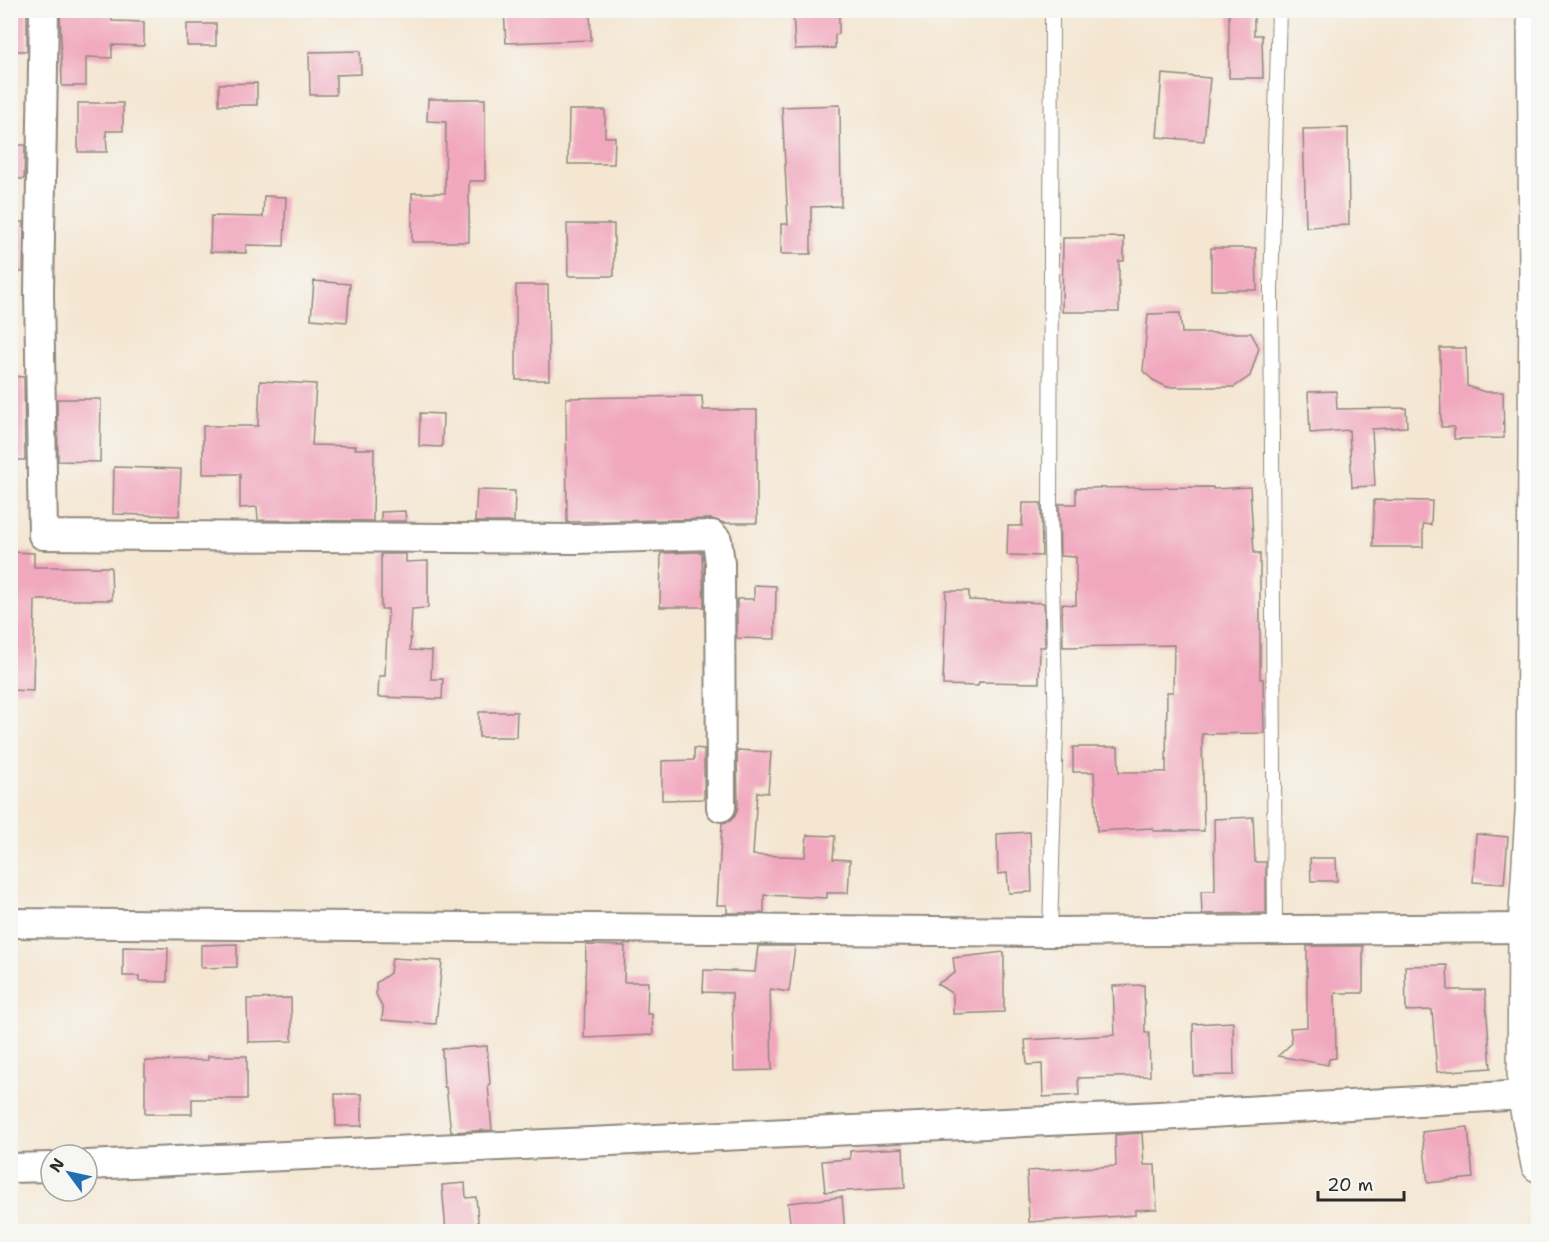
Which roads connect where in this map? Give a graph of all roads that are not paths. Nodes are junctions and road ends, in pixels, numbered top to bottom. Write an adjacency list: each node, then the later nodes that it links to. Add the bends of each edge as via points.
1 (44, 10): 7 (street, via 39,292 43,536 576,539 712,535 717,540 720,563)
2 (1052, 10): 11 (lane, via 1050,508 1056,728)
3 (1279, 10): 10 (lane, via 1271,288)
4 (1534, 10): 5 (street)
5 (1537, 276): 6 (street)
6 (1536, 796): 9 (street)
7 (721, 807)
8 (10, 923): 11 (street)
9 (1526, 928): 10 (street); 12 (street)
10 (1275, 929): 11 (street)
11 (1050, 932)
12 (1524, 1095): 13 (street, via 1147,1117); 14 (street)
13 (99, 1164)
14 (1539, 1165)
15 (39, 1167): 16 (street)
16 (10, 1168)

